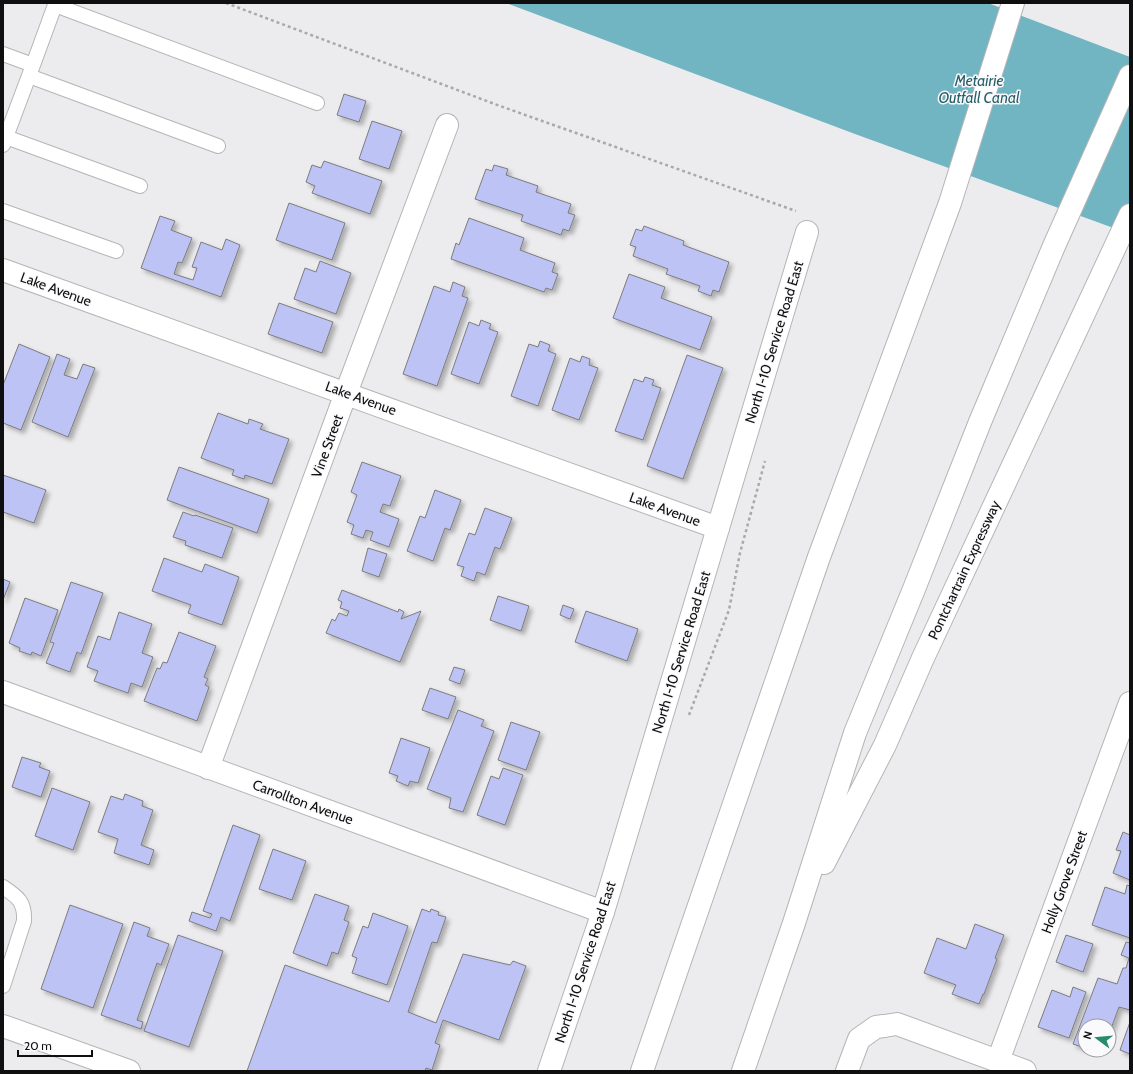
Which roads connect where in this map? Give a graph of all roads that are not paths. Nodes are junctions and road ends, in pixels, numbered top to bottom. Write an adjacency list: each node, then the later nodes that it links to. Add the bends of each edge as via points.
1 (1013, 3): 29 (main road, via 950,204 819,557)
2 (52, 4): 4 (lane); 6 (lane)
3 (3, 54): 4 (lane)
4 (31, 71): 8 (lane); 9 (lane)
5 (1130, 76): 23 (main road, via 1054,246 980,422 855,733)
6 (317, 103)
7 (447, 126): 16 (main road, Vine Street)
8 (4, 140): 10 (lane)
9 (218, 146)
10 (140, 186)
11 (3, 211): 14 (lane)
12 (1130, 214): 23 (main road, Pontchartrain Expressway, via 926,651 885,745)
13 (807, 232): 17 (main road, North I-10 Service Road East)
14 (116, 251)
15 (3, 270): 16 (main road, Lake Avenue)
16 (346, 393): 17 (main road, Lake Avenue); 20 (main road, Vine Street)
17 (718, 528): 22 (main road, North I-10 Service Road East)
18 (3, 692): 20 (main road, Carrollton Avenue)
19 (1130, 703): 26 (main road, Holly Grove Street)
20 (208, 768): 22 (main road, Carrollton Avenue)
21 (3, 887): 24 (lane, via 23,905 24,921)
22 (603, 912): 28 (main road, North I-10 Service Road East)
23 (794, 923): 30 (main road)
24 (3, 986)
25 (3, 1026): 27 (main road)
26 (998, 1062): 31 (main road, via 897,1024 876,1027 859,1039); 32 (main road)
27 (129, 1071)
28 (549, 1071)
29 (642, 1071)
30 (743, 1071)
31 (847, 1071)
32 (1024, 1071)

